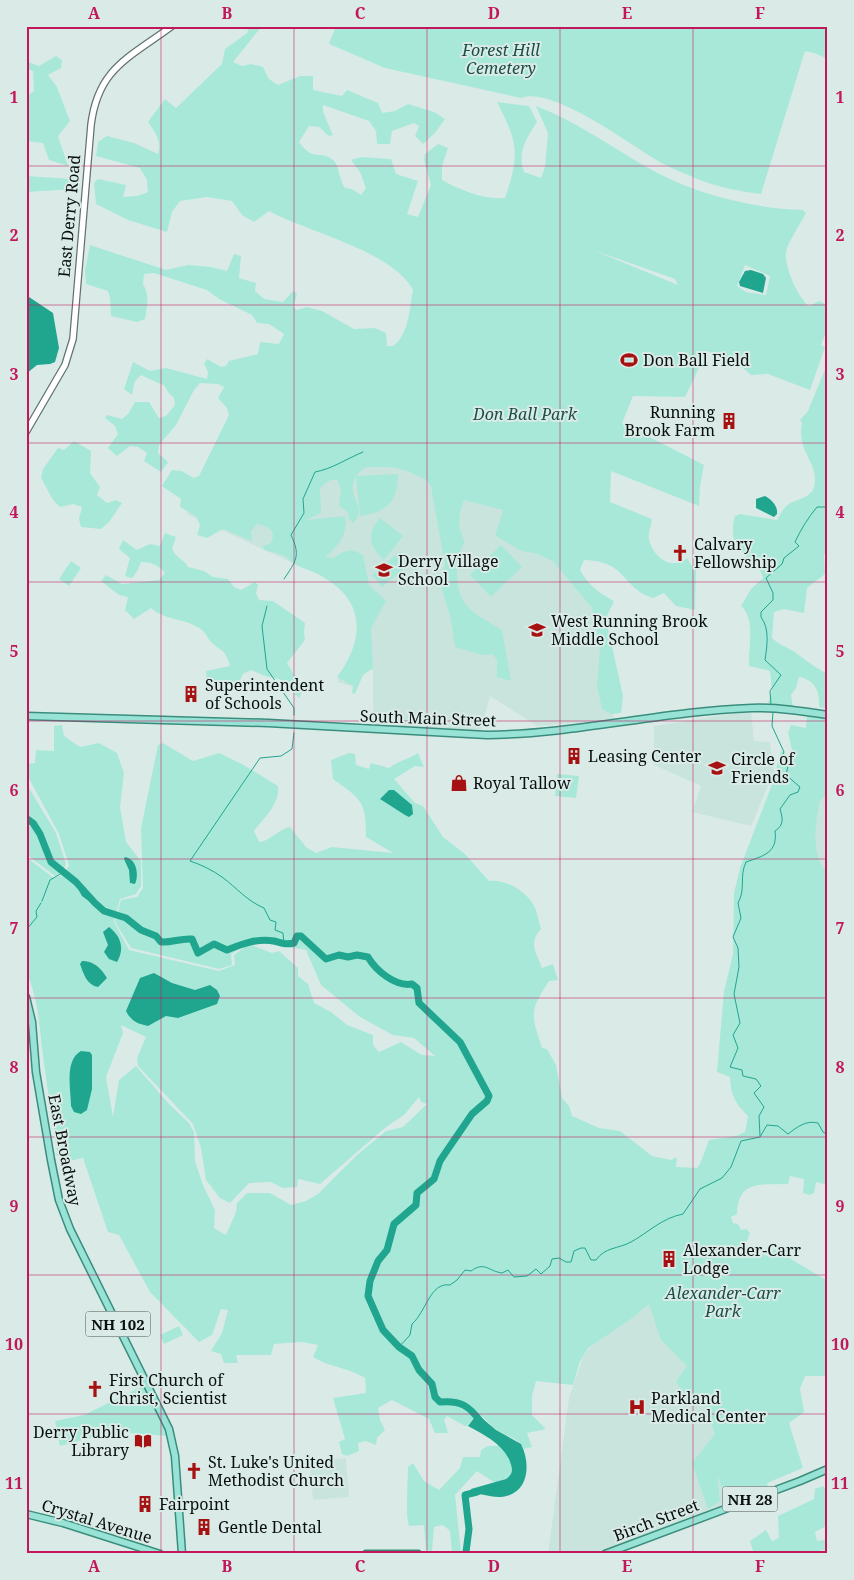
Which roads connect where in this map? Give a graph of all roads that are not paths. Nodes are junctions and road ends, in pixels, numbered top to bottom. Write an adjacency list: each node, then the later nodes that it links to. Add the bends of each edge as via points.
1 (172, 26): 2 (street, East Derry Road, via 114,70 97,93 91,126 73,339 65,365)
2 (26, 432)
3 (828, 715): 4 (main road, South Main Street, via 766,708 720,710 522,734 487,735 268,723)
4 (26, 716)
5 (26, 996): 9 (main road, East Broadway / NH 102, via 32,1022 37,1080 59,1200 70,1229 169,1429 175,1456)
6 (828, 1469): 12 (main road, Birch Street / NH 28)
7 (26, 1514): 8 (main road, Crystal Avenue, via 62,1522)
8 (160, 1554)
9 (182, 1554)
10 (366, 1554): 11 (main road)
11 (418, 1554)
12 (605, 1554)

